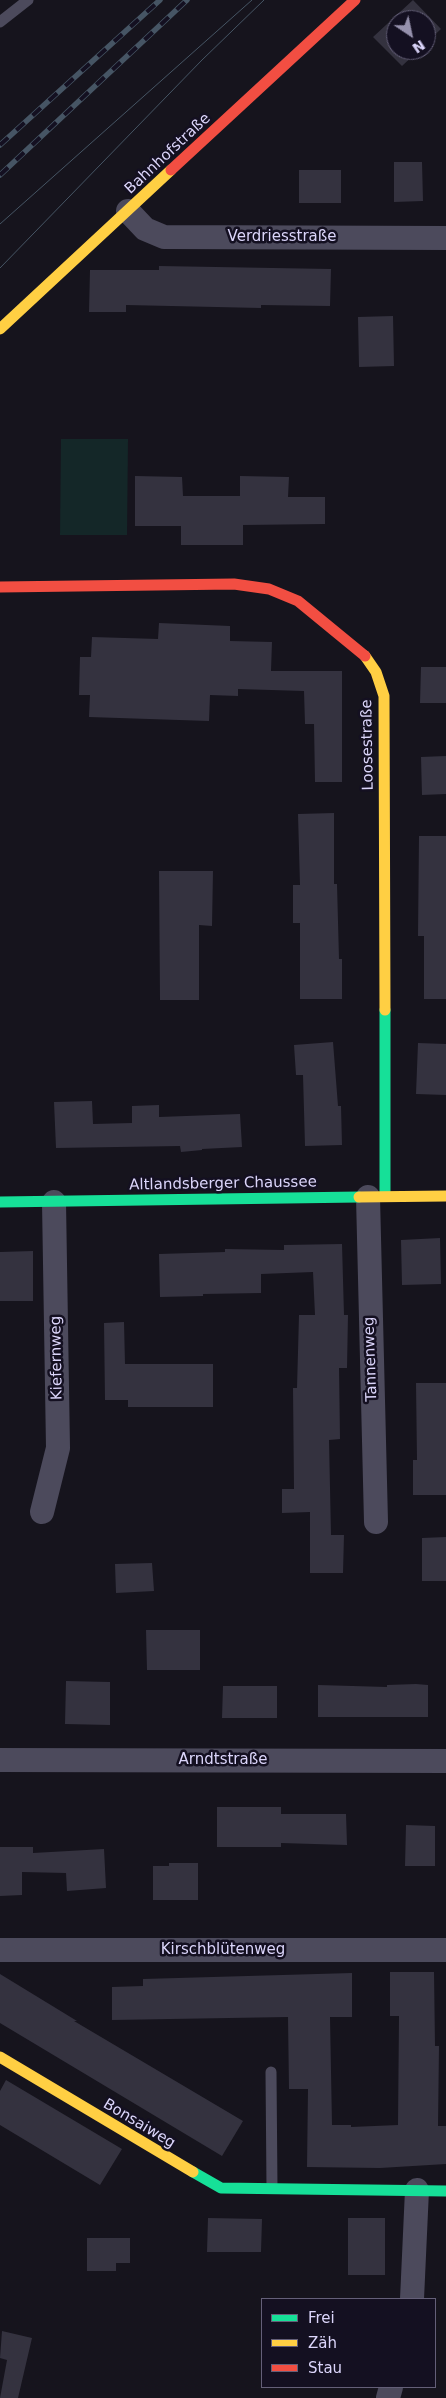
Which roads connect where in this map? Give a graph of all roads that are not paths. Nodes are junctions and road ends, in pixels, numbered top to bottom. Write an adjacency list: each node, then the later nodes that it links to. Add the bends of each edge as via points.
1 (28, 0): 3 (lane)
2 (355, 0): 4 (street, Bahnhofstraße)
3 (0, 22)
4 (128, 211): 5 (street, Verdriesstraße, via 144,229 164,237); 6 (street, Bahnhofstraße)
5 (446, 238)
6 (0, 329)
7 (0, 587): 9 (street, Loosestraße, via 234,584 269,588 298,601 364,655 376,672 384,696)
8 (446, 1196): 9 (street, Altlandsberger Chaussee)
9 (377, 1197): 11 (street, Altlandsberger Chaussee); 13 (street, Tannenweg)
10 (0, 1202): 11 (street, Altlandsberger Chaussee)
11 (54, 1202): 12 (street, Kiefernweg, via 58,1448)
12 (42, 1512)
13 (376, 1522)
14 (0, 1760): 15 (street, Arndtstraße)
15 (446, 1760)
16 (0, 1950): 17 (street, Kirschblütenweg)
17 (446, 1950)
18 (0, 2057): 20 (street, Bonsaiweg, via 221,2188)
19 (271, 2072): 20 (lane)
20 (272, 2188): 21 (street, Bonsaiweg)
21 (417, 2190): 22 (street, Bonsaiweg); 23 (street)
22 (446, 2191)
23 (412, 2298)

